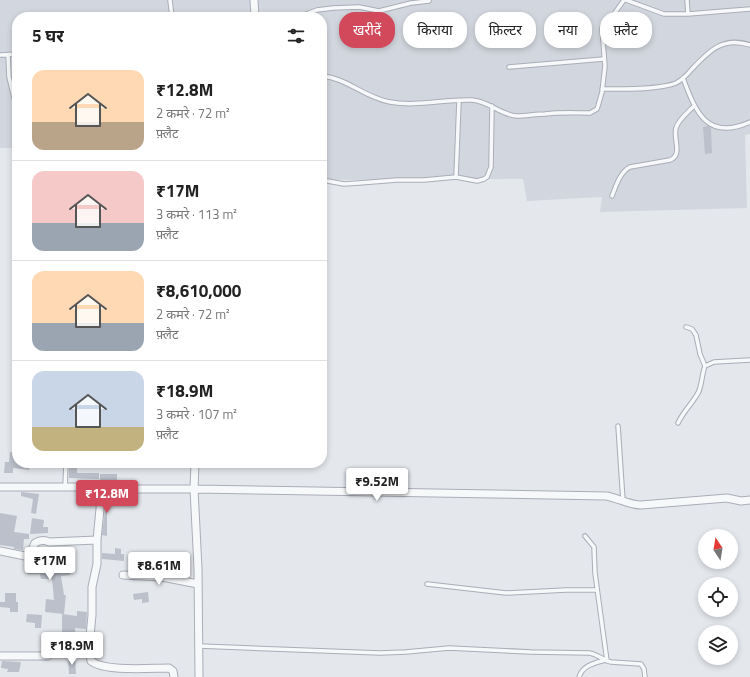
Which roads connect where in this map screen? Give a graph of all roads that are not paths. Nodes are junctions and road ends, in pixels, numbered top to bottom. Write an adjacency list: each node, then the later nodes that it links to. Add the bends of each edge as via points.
1 (170, 0): 7 (lane)
2 (254, 0): 8 (street)
3 (625, 0): 10 (lane, via 658,13); 15 (lane, via 603,25)
4 (687, 0): 10 (lane)
5 (429, 1): 9 (lane, via 379,11 359,7)
6 (750, 9): 10 (lane)
7 (171, 12)
8 (255, 12)
9 (312, 12)
10 (688, 14)
11 (750, 46): 18 (lane, via 731,43 717,46)
12 (0, 55): 13 (lane)
13 (8, 55): 14 (lane); 19 (lane)
14 (12, 55)
15 (604, 59): 16 (lane); 20 (lane)
16 (509, 67)
17 (327, 77): 21 (lane, via 336,79 366,95 390,102 415,104)
18 (683, 78): 20 (lane, via 676,83 652,87); 23 (lane)
19 (12, 89)
20 (602, 89): 22 (lane, via 597,109 590,113 517,116)
21 (459, 101): 22 (lane, via 481,101); 25 (lane)
22 (492, 106): 25 (lane, via 490,172 484,179 477,181)
23 (694, 106): 24 (lane, via 710,125 732,127); 27 (lane, via 676,126 677,152 674,159 626,169 621,174)
24 (750, 122)
25 (456, 177): 26 (lane, via 344,184)
26 (327, 181)
27 (612, 196)
28 (686, 327): 30 (lane, via 696,334)
29 (750, 360): 30 (lane, via 714,362)
30 (705, 366): 31 (lane, via 699,391)
31 (678, 423)
32 (618, 426): 40 (lane)
33 (66, 468): 36 (lane)
34 (196, 468): 38 (street)
35 (0, 487): 36 (street)
36 (65, 487): 37 (street)
37 (102, 488): 38 (street); 42 (street)
38 (194, 489): 40 (street, via 606,496); 45 (street)
39 (750, 500): 40 (street, via 727,498 641,505)
40 (624, 501)
41 (585, 536): 47 (lane, via 594,547)
42 (97, 540): 43 (street, via 41,540 36,543 30,554 25,556); 52 (street, via 89,647 91,661 110,668 169,668 173,671)
43 (0, 551)
44 (123, 575): 45 (street, via 162,577)
45 (198, 584): 48 (street)
46 (427, 584): 47 (lane, via 511,594)
47 (597, 590): 51 (lane)
48 (199, 646): 51 (lane, via 380,653 449,648 589,653 598,655); 53 (street)
49 (0, 656): 50 (street)
50 (48, 656)
51 (606, 661): 54 (lane, via 585,668); 55 (lane, via 641,664)
52 (174, 677)
53 (199, 677)
54 (579, 677)
55 (645, 677)

